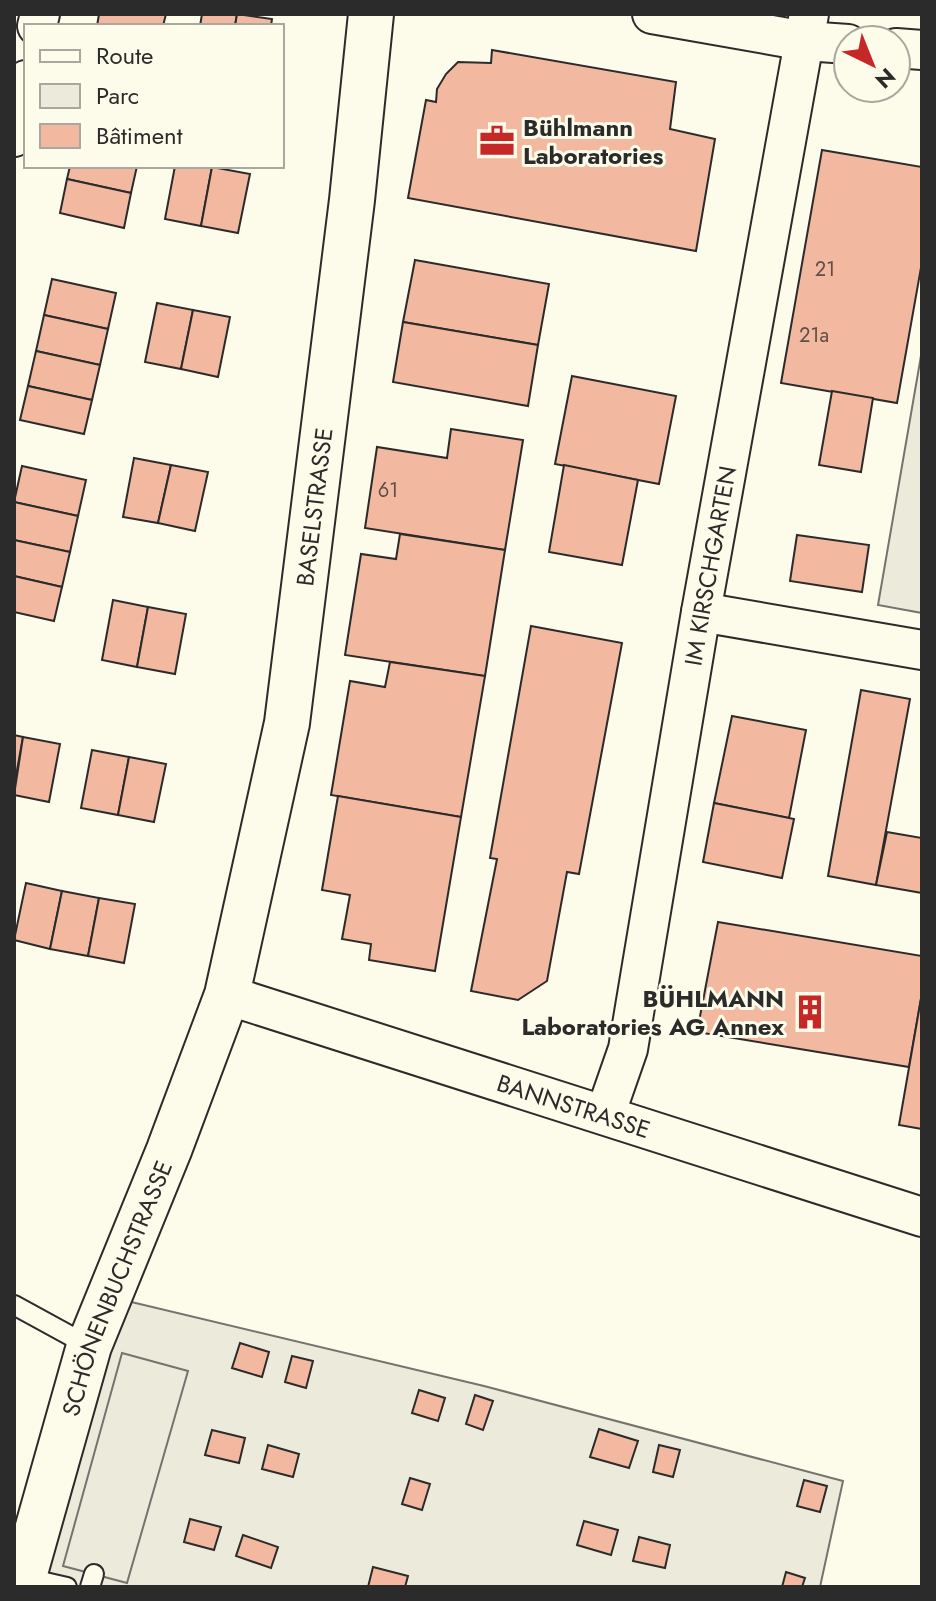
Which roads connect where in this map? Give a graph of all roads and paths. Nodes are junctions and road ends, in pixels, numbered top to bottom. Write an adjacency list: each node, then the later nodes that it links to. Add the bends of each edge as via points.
1 (371, 14): 9 (street, BASELSTRASSE, via 287,723)
2 (652, 14): 3 (street)
3 (807, 28): 4 (street); 7 (street, IM KIRSCHGARTEN)
4 (832, 38)
5 (24, 90): 6 (street)
6 (14, 137)
7 (701, 612): 8 (street); 10 (street, IM KIRSCHGARTEN, via 628,1049)
8 (922, 650)
9 (227, 995): 10 (street, BANNSTRASSE); 13 (street, SCHÖNENBUCHSTRASSE)
10 (605, 1115): 11 (street, BANNSTRASSE)
11 (922, 1217)
12 (14, 1305): 13 (lane)
13 (89, 1346): 14 (street, SCHÖNENBUCHSTRASSE)
14 (22, 1582): 15 (lane)
15 (67, 1587)

